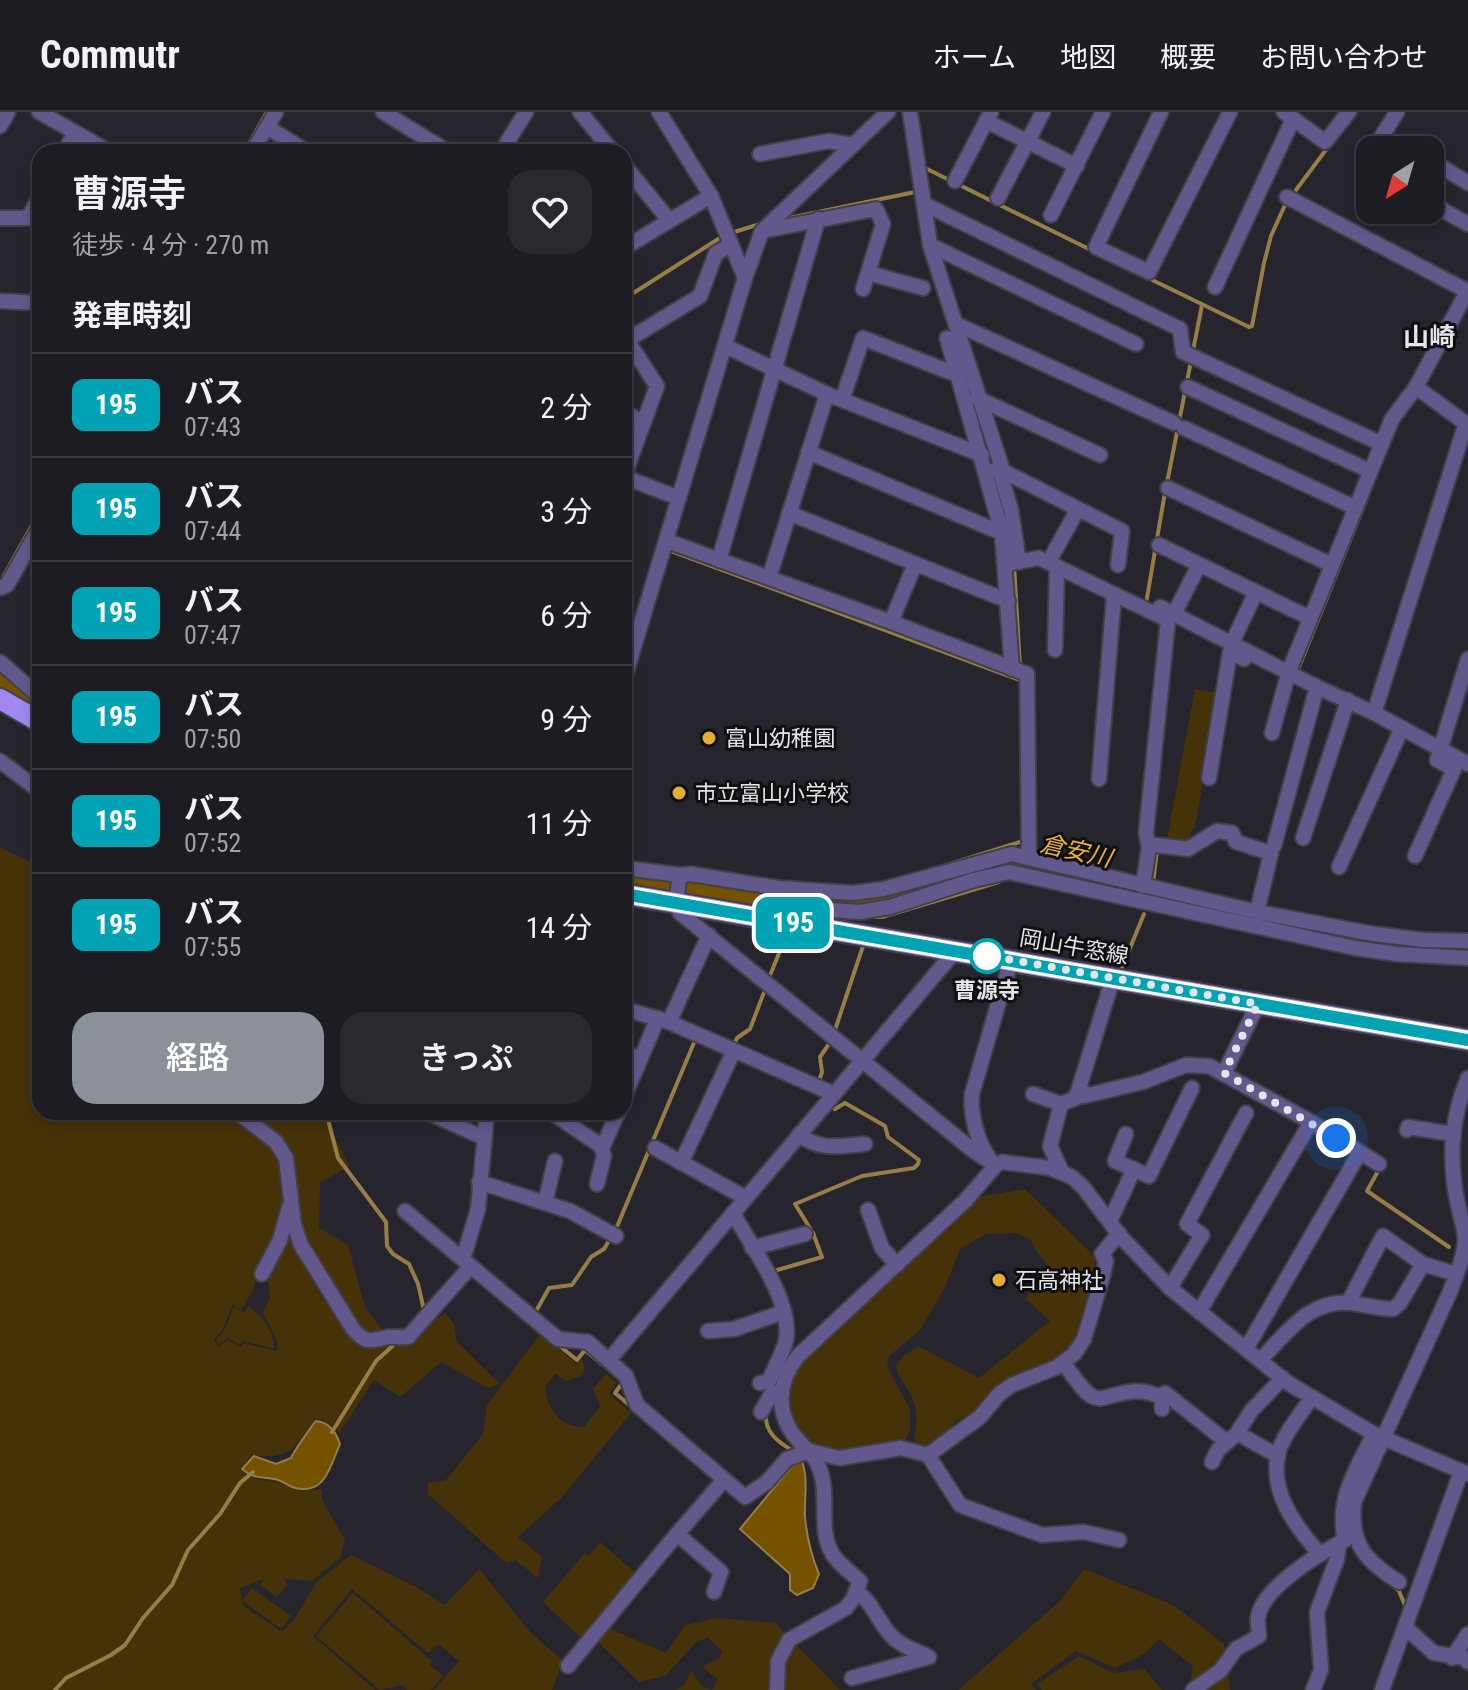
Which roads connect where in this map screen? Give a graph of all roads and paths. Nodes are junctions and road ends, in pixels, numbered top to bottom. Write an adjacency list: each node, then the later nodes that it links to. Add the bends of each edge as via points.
1 (8, 112): 18 (street)
2 (39, 112): 20 (street)
3 (276, 112): 19 (street)
4 (383, 112): 27 (street)
5 (526, 112): 28 (street)
6 (580, 112): 29 (street)
7 (888, 112): 30 (street)
8 (910, 112): 40 (street)
9 (1043, 112): 22 (street)
10 (1103, 112): 32 (street)
11 (1161, 112): 12 (street, via 1096,247 1149,272)
12 (1230, 112)
13 (1349, 112): 17 (street, via 1325,142)
14 (1397, 112): 21 (street)
15 (665, 113): 37 (street)
16 (989, 116): 22 (street); 35 (street)
17 (1288, 116): 54 (street)
18 (0, 126)
19 (267, 127): 25 (street); 26 (street)
20 (75, 133): 23 (street); 24 (street)
21 (1382, 136)
22 (1028, 141): 32 (street); 39 (street)
23 (69, 144)
24 (95, 144)
25 (257, 144)
26 (294, 144)
27 (435, 144)
28 (506, 144)
29 (606, 144)
30 (853, 145): 31 (street, via 829,141); 48 (street)
31 (760, 154)
32 (1077, 166): 42 (street)
33 (1444, 168): 36 (street)
34 (632, 175): 46 (street)
35 (955, 181)
36 (1468, 183)
37 (711, 196): 46 (street); 49 (street)
38 (1287, 197): 57 (street)
39 (998, 198)
40 (924, 204): 51 (street); 76 (street, via 1180,329 1183,352)
41 (1444, 211): 47 (street)
42 (1051, 215)
43 (0, 218): 44 (street)
44 (32, 218)
45 (818, 219): 48 (street); 52 (street, via 876,209 883,224); 66 (street)
46 (669, 220): 50 (street)
47 (1468, 224)
48 (762, 231): 53 (street)
49 (728, 238): 53 (street); 61 (street, via 716,253 700,296)
50 (632, 243)
51 (930, 245): 60 (street); 63 (street)
52 (868, 273): 55 (street); 56 (street)
53 (745, 278): 64 (street)
54 (1215, 287)
55 (923, 288)
56 (863, 289)
57 (1468, 290): 69 (street)
58 (0, 301): 59 (street)
59 (32, 303)
60 (956, 324): 71 (street); 86 (street)
61 (632, 337)
62 (947, 338): 67 (street)
63 (1136, 344)
64 (725, 346): 66 (street); 85 (street)
65 (632, 350): 74 (street, via 657,386)
66 (776, 370): 70 (street); 93 (street)
67 (960, 376): 71 (street); 72 (street, via 863,338)
68 (1188, 387): 82 (street)
69 (1419, 389): 75 (street); 76 (street, via 1392,419)
70 (827, 394): 72 (street); 77 (street)
71 (974, 399): 79 (street); 80 (street); 81 (street)
72 (842, 400): 79 (street)
73 (632, 417): 74 (street)
74 (644, 422): 78 (street)
75 (1467, 424): 119 (street)
76 (1382, 444): 82 (street)
77 (808, 452): 88 (street); 89 (street)
78 (632, 454)
79 (982, 455): 81 (street)
80 (1100, 455)
81 (995, 471): 87 (street); 89 (street); 94 (street, via 1011,510)
82 (1370, 471): 86 (street)
83 (632, 479): 85 (street)
84 (1168, 488): 99 (street)
85 (679, 498): 91 (street)
86 (1356, 508): 99 (street)
87 (1078, 509): 95 (street); 97 (street, via 1122,531)
88 (789, 513): 96 (street); 100 (street)
89 (1002, 533): 94 (street)
90 (32, 541): 101 (street, via 7,585)
91 (667, 541): 93 (street); 110 (street)
92 (1159, 545): 98 (street)
93 (719, 560): 100 (street)
94 (1015, 560): 95 (street, via 1034,549); 104 (street)
95 (1055, 561): 103 (street); 105 (street); 109 (street)
96 (915, 564): 104 (street); 107 (street)
97 (1118, 565)
98 (1199, 565): 102 (street); 105 (street)
99 (1332, 565): 106 (street)
100 (769, 578): 107 (street)
101 (0, 588)
102 (1256, 592): 106 (street); 108 (street)
103 (1114, 595): 127 (street); 133 (street, via 1168,620 1146,833)
104 (1008, 601): 113 (street)
105 (1174, 614): 108 (street)
106 (1310, 618): 114 (street)
107 (891, 622): 113 (street)
108 (1232, 643): 114 (street)
109 (1055, 650)
110 (632, 654)
111 (1468, 659): 123 (street)
112 (0, 662): 116 (street)
113 (1018, 671): 135 (street, via 1027,674)
114 (1292, 675): 115 (street); 122 (street); 126 (street, via 1230,652)
115 (1316, 689): 118 (street); 129 (street)
116 (32, 690)
117 (0, 699): 120 (main road)
118 (1347, 704): 119 (street); 130 (street)
119 (1374, 713): 121 (street)
120 (32, 717)
121 (1400, 731): 123 (street); 136 (street)
122 (1272, 733)
123 (1439, 748): 125 (street); 134 (street, via 1437,760 1454,769)
124 (0, 761): 128 (street)
125 (1468, 764)
126 (1209, 778)
127 (1099, 779)
128 (32, 785)
129 (1289, 799): 130 (street); 132 (street)
130 (1313, 806): 131 (street)
131 (1303, 838)
132 (1274, 846)
133 (1149, 847): 138 (street); 141 (street, via 1188,849 1217,831 1271,853)
134 (1415, 856)
135 (1029, 857): 138 (street); 139 (street, via 1000,855 853,893 691,874)
136 (1339, 867)
137 (632, 871): 139 (street)
138 (1143, 886): 141 (street)
139 (678, 887): 140 (main road, 岡山牛窓線); 142 (main road, 岡山牛窓線); 143 (street, via 680,913)
140 (632, 893)
141 (1257, 912): 144 (street, via 1373,934)
142 (785, 921): 145 (main road, 岡山牛窓線); 146 (street, via 788,907 860,912 1009,872 1355,948)
143 (709, 935): 151 (street); 156 (street)
144 (1468, 940)
145 (956, 950): 147 (main road, 岡山牛窓線); 156 (street)
146 (1468, 958)
147 (1011, 960): 148 (main road, 岡山牛窓線); 184 (street, via 972,1094 981,1142)
148 (1113, 978): 149 (main road, 岡山牛窓線); 161 (street)
149 (1258, 1004): 152 (main road, 岡山牛窓線); 157 (street)
150 (632, 1012): 151 (street)
151 (660, 1021): 155 (street); 162 (street)
152 (1468, 1040)
153 (632, 1056): 155 (street)
154 (731, 1057): 182 (street)
155 (640, 1059): 158 (street)
156 (864, 1060): 162 (street); 184 (street)
157 (1224, 1073): 161 (street, via 1186,1065 1119,1089); 171 (street)
158 (632, 1078)
159 (1468, 1078): 174 (street)
160 (1192, 1088): 185 (street, via 1149,1176)
161 (1080, 1093): 164 (street)
162 (834, 1094): 175 (street)
163 (1033, 1094): 164 (street)
164 (1061, 1104): 186 (street, via 1050,1146)
165 (1246, 1113): 205 (street, via 1187,1224 1202,1235)
166 (247, 1120): 190 (street, via 276,1142 286,1158)
167 (445, 1120): 176 (street)
168 (486, 1120): 176 (street)
169 (563, 1120): 178 (street)
170 (614, 1120): 178 (street)
171 (1310, 1125): 183 (street); 208 (street)
172 (1407, 1130): 174 (street)
173 (1126, 1134): 185 (street, via 1115,1161)
174 (1453, 1134): 199 (street, via 1455,1191)
175 (799, 1135): 177 (street, via 822,1147); 189 (street)
176 (484, 1138): 187 (street)
177 (865, 1144)
178 (601, 1146): 188 (street, via 604,1156)
179 (655, 1148): 182 (street)
180 (1356, 1159): 210 (street)
181 (555, 1161): 191 (street)
182 (681, 1163): 189 (street)
183 (1379, 1164)
184 (996, 1165): 186 (street, via 1010,1162); 202 (street)
185 (1134, 1169): 195 (street)
186 (1062, 1172): 195 (street, via 1083,1187)
187 (479, 1182): 191 (street); 200 (street)
188 (597, 1184)
189 (746, 1198): 194 (street)
190 (292, 1199): 200 (street, via 301,1245 363,1340 408,1337); 203 (street, via 280,1240)
191 (545, 1203): 197 (street)
192 (868, 1210): 202 (street, via 882,1248)
193 (405, 1211): 200 (street)
194 (733, 1213): 198 (street); 211 (street)
195 (1114, 1227): 205 (street); 213 (street, via 1102,1254 1106,1261 1084,1339)
196 (805, 1234): 198 (street)
197 (614, 1235)
198 (752, 1248): 207 (street, via 773,1281)
199 (1466, 1248): 204 (street)
200 (467, 1263): 211 (street, via 558,1339 588,1342)
201 (1423, 1264): 204 (street); 206 (street, via 1393,1309); 206 (street, via 1383,1236)
202 (897, 1265): 216 (street, via 798,1356)
203 (262, 1274)
204 (1456, 1274): 219 (street)
205 (1170, 1288): 208 (street)
206 (1348, 1303): 212 (street, via 1313,1309)
207 (784, 1312): 209 (street, via 734,1329); 215 (street, via 786,1341 769,1381)
208 (1199, 1312): 210 (street)
209 (708, 1331)
210 (1246, 1349): 212 (street)
211 (609, 1360): 226 (street, via 626,1376 637,1405)
212 (1260, 1360): 214 (street)
213 (1063, 1363): 220 (street, via 1092,1396 1140,1390 1151,1392 1162,1404 1165,1393); 222 (street, via 1000,1393 980,1417)
214 (1283, 1378): 217 (street); 220 (street)
215 (760, 1383)
216 (782, 1391): 218 (street, via 772,1393); 221 (street, via 782,1414)
217 (1312, 1397): 219 (street); 223 (street)
218 (761, 1412)
219 (1380, 1436): 225 (street); 229 (street, via 1346,1489 1341,1521 1345,1540); 231 (street, via 1352,1520 1368,1558)
220 (1232, 1438): 223 (street); 224 (street)
221 (809, 1451): 222 (street, via 840,1458 901,1448); 226 (street, via 787,1459 745,1497); 232 (street, via 822,1478 826,1538 834,1556 860,1581)
222 (928, 1455): 228 (street, via 960,1505 1042,1535 1084,1532)
223 (1278, 1456): 230 (street, via 1275,1475 1285,1506)
224 (1212, 1462)
225 (1464, 1473): 234 (street)
226 (724, 1480): 227 (street)
227 (677, 1534): 233 (street, via 721,1572); 237 (street)
228 (1119, 1540)
229 (1339, 1543): 230 (street); 242 (street, via 1317,1612 1321,1670)
230 (1319, 1553): 241 (street, via 1266,1598 1258,1617 1259,1636 1236,1649 1220,1671)
231 (1399, 1582)
232 (856, 1591): 239 (street, via 890,1635 929,1657); 240 (street, via 846,1608 789,1640 778,1661)
233 (714, 1592)
234 (1407, 1629): 236 (street, via 1434,1653); 243 (street)
235 (1468, 1634): 236 (street)
236 (1459, 1659): 238 (street)
237 (568, 1666)
238 (1468, 1673)
239 (852, 1678)
240 (777, 1690)
241 (1193, 1690)
242 (1313, 1690)
243 (1382, 1690)

